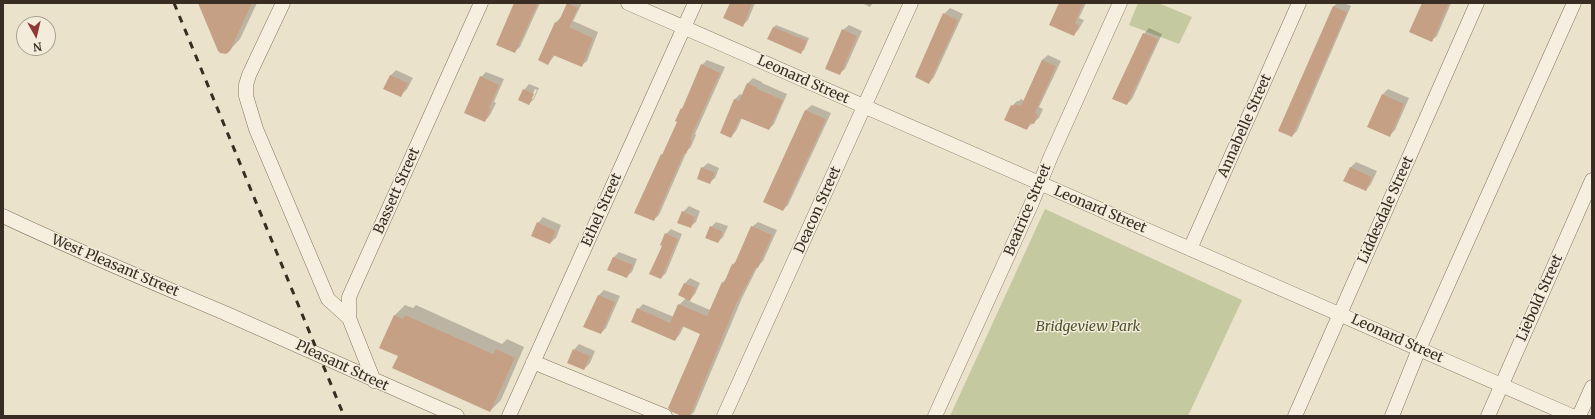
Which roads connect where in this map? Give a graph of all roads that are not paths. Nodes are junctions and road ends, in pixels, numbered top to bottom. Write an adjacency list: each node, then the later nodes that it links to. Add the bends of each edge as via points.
1 (283, 3): 18 (street, via 246,85 246,96 256,129 328,299)
2 (481, 3): 18 (street, Bassett Street, via 349,297)
3 (628, 3): 10 (street, Leonard Street)
4 (695, 3): 10 (street, Ethel Street)
5 (911, 3): 11 (street, Deacon Street)
6 (1120, 3): 13 (street, Beatrice Street)
7 (1299, 3): 15 (street, Annabelle Street)
8 (1477, 3): 17 (street, Liddesdale Street)
9 (1574, 3): 19 (street)
10 (684, 28): 11 (street, Leonard Street); 20 (street, Ethel Street)
11 (865, 107): 13 (street, Leonard Street); 27 (street, Deacon Street)
12 (1592, 180): 22 (street, Liebold Street)
13 (1040, 183): 15 (street, Leonard Street); 28 (street, Beatrice Street)
14 (3, 216): 16 (street, West Pleasant Street)
15 (1190, 249): 17 (street, Leonard Street)
16 (228, 314): 21 (street, Pleasant Street)
17 (1340, 315): 19 (street, Leonard Street); 29 (street, Liddesdale Street)
18 (349, 318): 21 (street, Bassett Street)
19 (1419, 349): 22 (street, Leonard Street); 30 (street)
20 (533, 362): 25 (street, Ethel Street); 26 (street)
21 (374, 381): 24 (street, Pleasant Street)
22 (1502, 385): 31 (street, Liebold Street); 32 (street, Leonard Street)
23 (1592, 387): 33 (street)
24 (457, 416)
25 (509, 416)
26 (665, 416)
27 (724, 416)
28 (935, 416)
29 (1295, 416)
30 (1392, 416)
31 (1488, 416)
32 (1572, 416)
33 (1579, 416)

